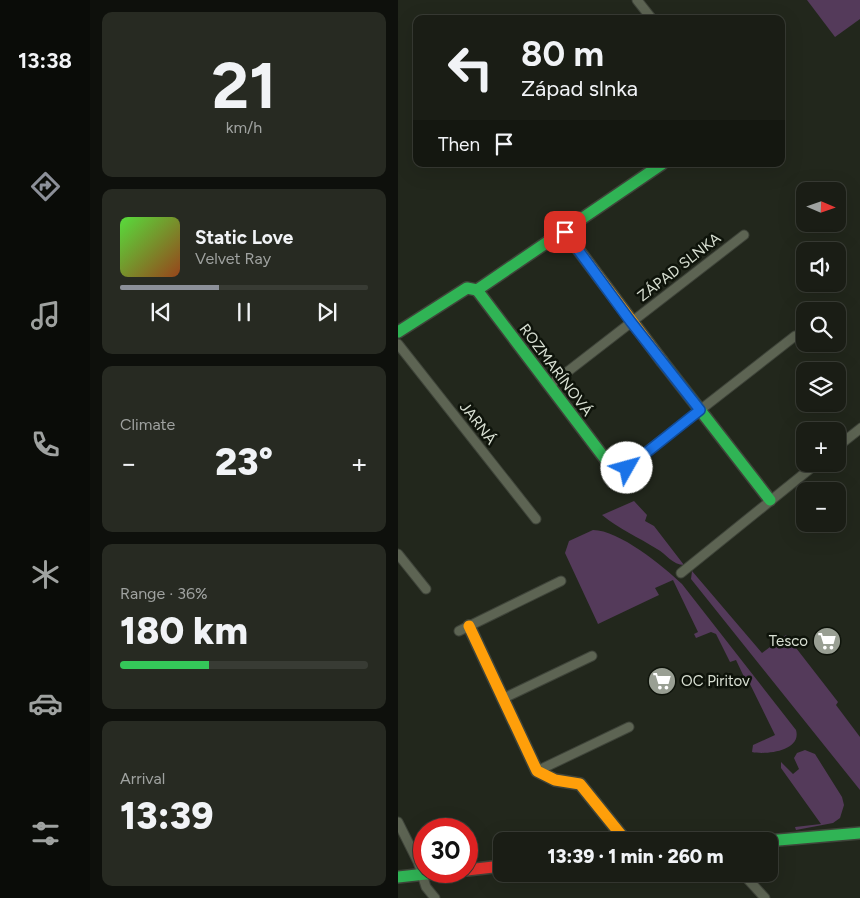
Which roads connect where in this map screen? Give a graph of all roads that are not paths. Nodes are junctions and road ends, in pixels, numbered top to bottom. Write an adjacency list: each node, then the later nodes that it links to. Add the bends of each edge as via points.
1 (637, 0): 2 (street)
2 (649, 15)
3 (658, 167): 4 (street)
4 (565, 232): 6 (street); 7 (street, ZÁPAD SLNKA)
5 (744, 235): 7 (street, ZÁPAD SLNKA)
6 (477, 290): 8 (street, via 467,288); 11 (street, ROZMARÍNOVÁ)
7 (631, 322): 11 (street, ZÁPAD SLNKA); 12 (street, ZÁPAD SLNKA)
8 (398, 332)
9 (795, 336): 12 (street)
10 (398, 344): 19 (street, JARNÁ)
11 (549, 386): 15 (street, ROZMARÍNOVÁ)
12 (700, 410): 16 (street); 18 (street, ZÁPAD SLNKA)
13 (860, 428): 14 (street)
14 (846, 440)
15 (612, 468)
16 (627, 468)
17 (806, 472): 18 (street)
18 (770, 500): 21 (street)
19 (536, 519)
20 (398, 554): 23 (street)
21 (681, 573)
22 (561, 581): 24 (street)
23 (426, 589)
24 (464, 629): 26 (street)
25 (592, 656): 26 (street)
26 (502, 699): 29 (street)
27 (629, 727): 28 (street)
28 (556, 762): 29 (street); 30 (street, via 555,773)
29 (537, 771): 30 (street)
30 (561, 781): 32 (street, via 580,784)
31 (398, 822): 35 (street)
32 (619, 832)
33 (860, 833): 34 (street)
34 (778, 840)
35 (413, 854)
36 (493, 867): 37 (street)
37 (478, 869)
38 (413, 875): 39 (street)
39 (398, 877)
40 (750, 882): 43 (street)
41 (425, 883): 42 (street)
42 (436, 898)
43 (765, 898)

